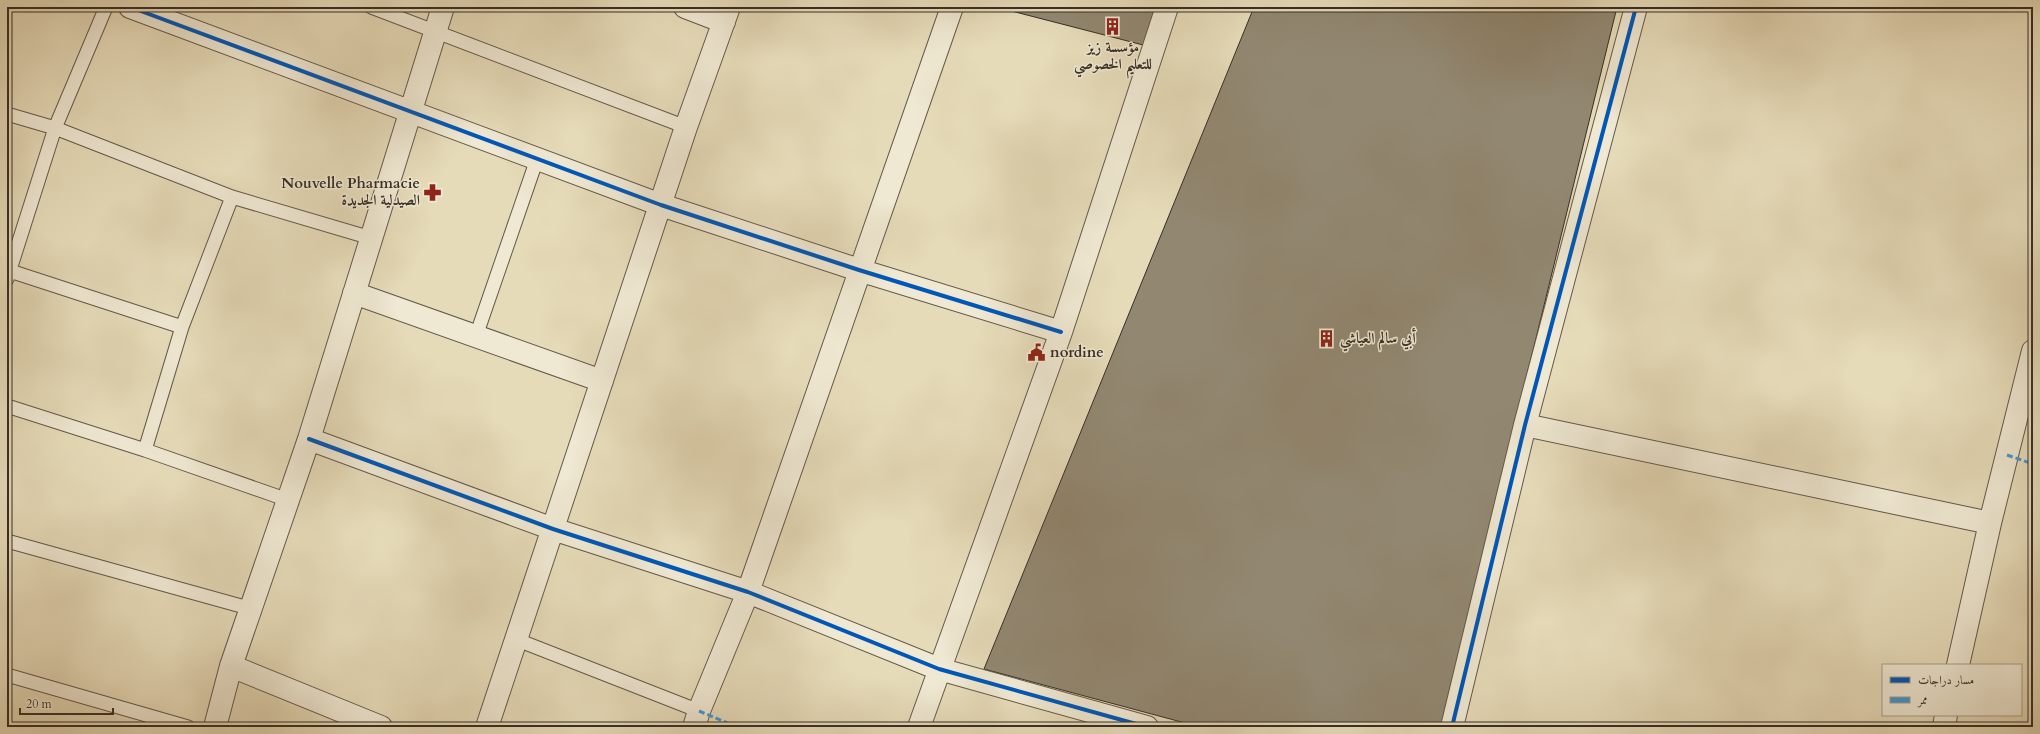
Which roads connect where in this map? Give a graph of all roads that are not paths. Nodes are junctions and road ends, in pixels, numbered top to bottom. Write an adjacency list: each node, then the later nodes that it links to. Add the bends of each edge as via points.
1 (106, 7): 14 (lane)
2 (130, 7): 11 (street)
3 (371, 7): 10 (lane)
4 (443, 7): 10 (street)
5 (685, 7): 9 (street)
6 (952, 7): 19 (street)
7 (1167, 7): 23 (street)
8 (1636, 7): 28 (street)
9 (726, 15): 13 (street)
10 (436, 31): 11 (street); 13 (lane)
11 (409, 112): 15 (street); 18 (street)
12 (7, 114): 14 (lane)
13 (686, 127): 17 (street)
14 (55, 128): 16 (lane); 20 (lane)
15 (537, 159): 17 (street); 24 (lane)
16 (232, 197): 18 (lane); 22 (lane)
17 (661, 205): 19 (street); 26 (street)
18 (371, 238): 21 (street)
19 (859, 270): 23 (street); 35 (street)
20 (8, 275): 22 (lane)
21 (354, 293): 24 (street); 29 (street)
22 (182, 327): 30 (lane)
23 (1060, 332): 40 (street)
24 (476, 336): 26 (street)
25 (2033, 352): 32 (street)
26 (602, 382): 33 (street)
27 (7, 406): 30 (lane)
28 (1525, 425): 32 (street); 50 (street)
29 (309, 439): 31 (street); 33 (street)
30 (145, 450): 31 (lane)
31 (288, 500): 36 (street)
32 (1990, 523): 38 (street)
33 (554, 530): 35 (street); 37 (street)
34 (7, 541): 36 (lane)
35 (748, 592): 40 (street); 43 (street)
36 (252, 609): 39 (street)
37 (515, 639): 43 (lane); 47 (street)
38 (1958, 664)
39 (231, 666): 45 (street); 46 (street)
40 (940, 670): 48 (street); 49 (street)
41 (7, 675): 44 (lane)
42 (1946, 716): 51 (street)
43 (696, 719)
44 (188, 727)
45 (215, 727)
46 (381, 727)
47 (487, 727)
48 (919, 727)
49 (1147, 727)
50 (1452, 727)
51 (1944, 727)

